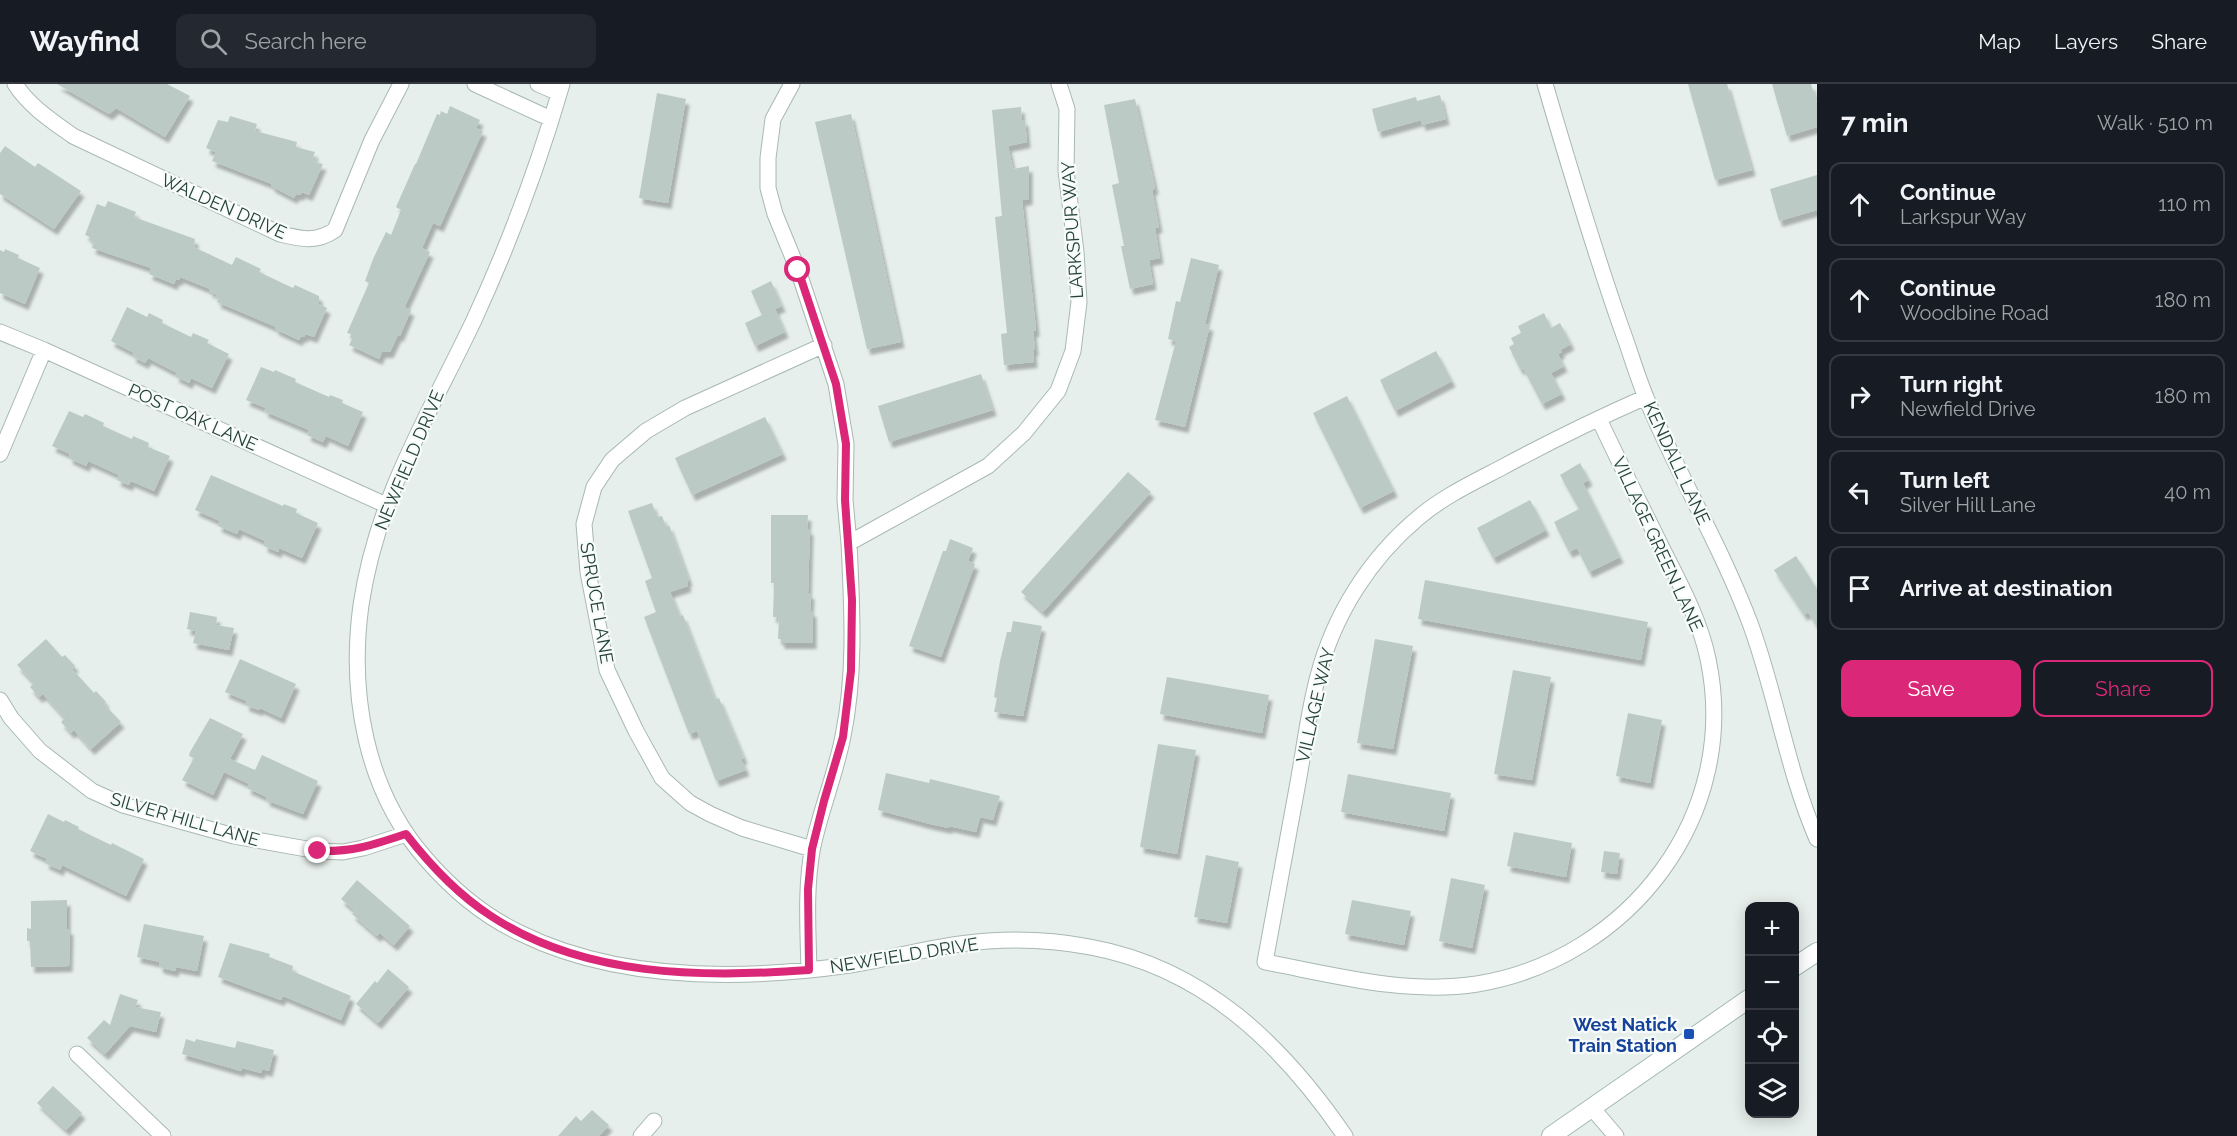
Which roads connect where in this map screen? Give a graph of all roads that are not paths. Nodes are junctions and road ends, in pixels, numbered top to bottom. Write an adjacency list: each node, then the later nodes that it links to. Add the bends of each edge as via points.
1 (15, 84): 2 (street, WALDEN DRIVE, via 22,95 73,136 280,234 308,240 325,237 335,230)
2 (400, 84)
3 (475, 84): 8 (street)
4 (538, 84): 9 (street)
5 (792, 84): 12 (street, via 773,119 768,188)
6 (1059, 84): 18 (street, LARKSPUR WAY, via 1066,109 1066,171 1079,302 1073,351 1058,391 1024,433 988,466)
7 (1545, 84): 14 (street, KENDALL LANE, via 1583,215)
8 (490, 87): 10 (street)
9 (561, 88): 10 (street, NEWFIELD DRIVE)
10 (551, 119): 17 (street, NEWFIELD DRIVE, via 512,232)
11 (0, 332): 13 (street, POST OAK LANE)
12 (824, 345): 18 (street, via 836,384 846,444); 22 (street, SPRUCE LANE, via 685,408 646,431 612,460 594,487 584,524 588,572 607,669 662,778 690,803 710,814 741,828)
13 (44, 350): 16 (street); 17 (street, POST OAK LANE)
14 (1646, 397): 15 (street, VILLAGE WAY); 21 (street, KENDALL LANE, via 1749,622 1795,779)
15 (1599, 419): 24 (street, VILLAGE WAY, via 1439,503 1400,534 1363,578 1335,627 1318,677); 24 (street, VILLAGE GREEN LANE, via 1684,592 1709,660 1712,744 1695,811 1675,853 1663,872 1611,925 1568,953 1511,976 1450,987 1397,985)
16 (0, 454)
17 (386, 505): 20 (street, NEWFIELD DRIVE, via 362,599 358,693 369,752)
18 (849, 543): 22 (street, via 851,671 846,722)
19 (0, 700): 20 (street, SILVER HILL LANE, via 40,752 92,791 123,805 234,836 318,851 343,852)
20 (406, 834): 26 (street, NEWFIELD DRIVE, via 467,899 517,932 546,945 657,970 733,974)
21 (1817, 839)
22 (812, 849): 26 (street, via 808,889)
23 (1817, 952): 25 (main road)
24 (1265, 962)
25 (1799, 965)
26 (809, 970): 33 (street, NEWFIELD DRIVE, via 990,940 1094,947 1130,957 1199,988 1257,1030 1300,1076)
27 (1745, 1001): 29 (main road)
28 (77, 1054): 31 (street)
29 (1592, 1108): 34 (main road); 35 (street)
30 (654, 1121): 32 (street)
31 (163, 1136)
32 (641, 1136)
33 (1345, 1136)
34 (1551, 1136)
35 (1616, 1136)

